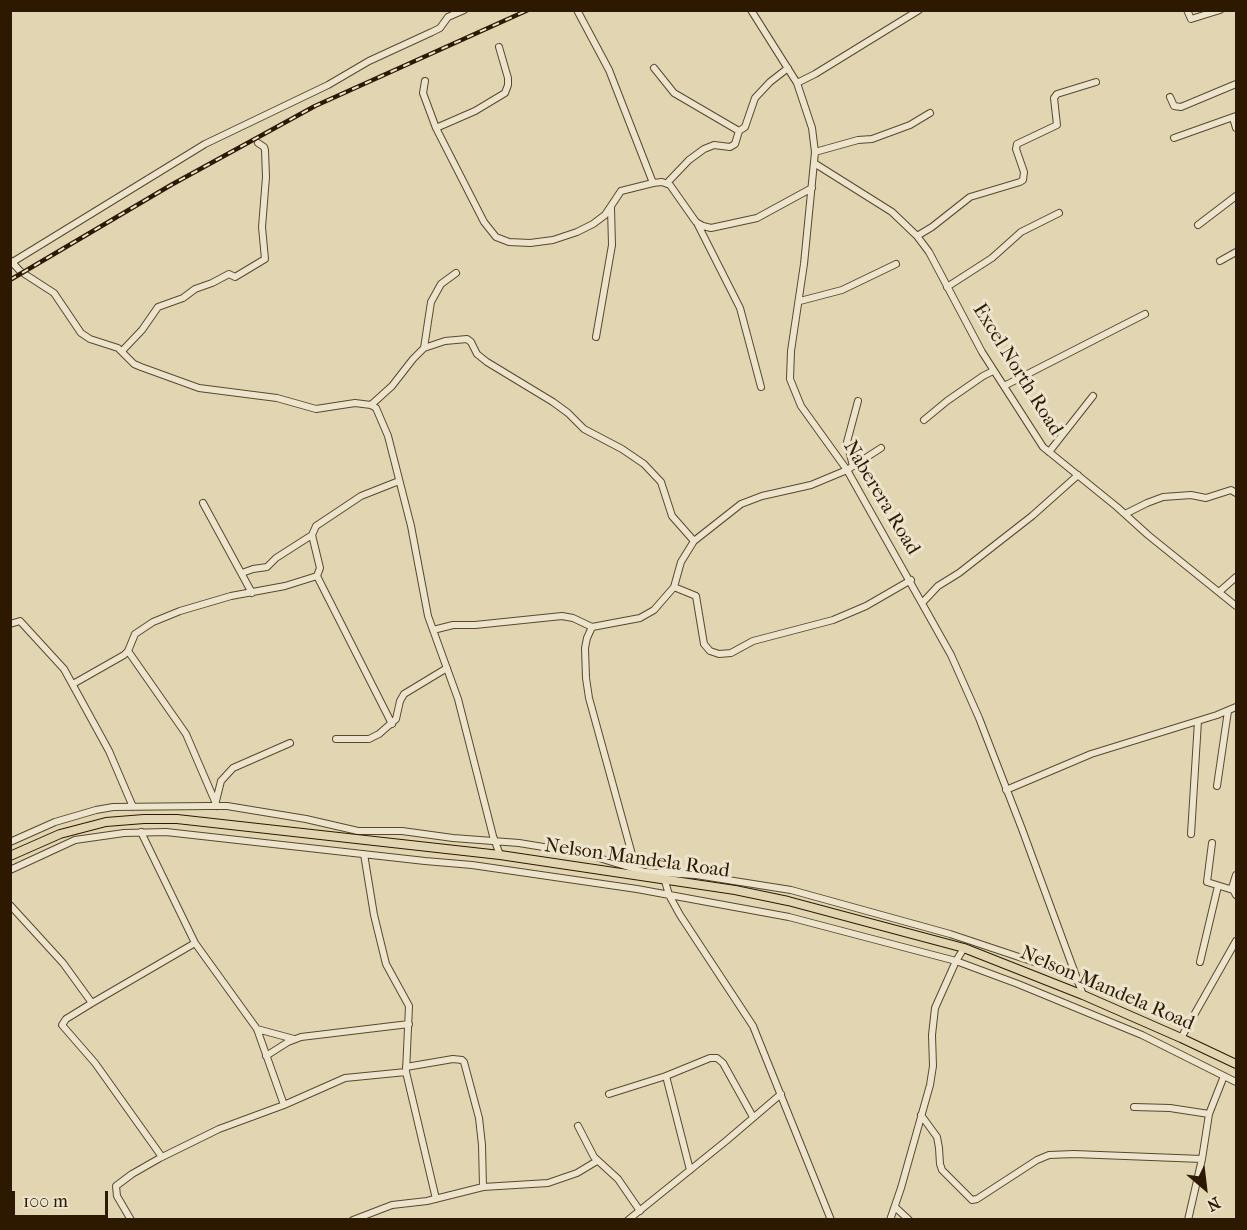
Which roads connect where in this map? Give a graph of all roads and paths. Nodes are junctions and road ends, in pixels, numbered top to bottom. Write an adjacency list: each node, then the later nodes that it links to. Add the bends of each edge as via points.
1 (464, 10): 35 (street, via 448,17 440,28 205,144)
2 (577, 10): 24 (street, via 609,70)
3 (751, 10): 9 (street, Naberera Road)
4 (919, 10): 12 (street)
5 (1187, 10): 6 (street, via 1191,19)
6 (1220, 10)
7 (499, 47): 17 (street, via 508,82 505,93)
8 (654, 68): 19 (street, via 674,93)
9 (788, 68): 12 (street, Naberera Road); 19 (street, via 755,98 745,127)
10 (425, 81): 17 (street, via 423,93)
11 (1096, 82): 32 (street, via 1057,94 1054,98 1058,125 1017,144 1023,180 970,197)
12 (797, 83): 22 (street, Naberera Road, via 812,128)
13 (1236, 84): 14 (street, via 1181,107 1174,106)
14 (1170, 97)
15 (930, 113): 22 (street, via 872,139)
16 (1235, 117): 18 (street); 20 (street)
17 (436, 128): 28 (street, via 484,222 501,240 530,243 562,238 593,224)
18 (1236, 128)
19 (739, 131): 25 (street, via 735,144 704,149)
20 (1174, 138)
21 (258, 143): 43 (street, via 265,150 265,259 235,277 229,274 158,307)
22 (815, 152): 23 (street, Naberera Road)
23 (814, 163): 26 (street, Naberera Road); 32 (street, Excel North Road, via 892,212)
24 (653, 183): 25 (street); 28 (street, via 621,191)
25 (667, 183): 30 (street)
26 (812, 188): 30 (street, via 753,219 711,228); 39 (street, Naberera Road)
27 (1236, 196): 31 (street)
28 (611, 208): 41 (street, via 612,245)
29 (1059, 213): 38 (street, via 1021,232 992,258)
30 (696, 222): 46 (street, via 740,308)
31 (1198, 225)
32 (917, 236): 38 (street, Excel North Road)
33 (1236, 252): 34 (street)
34 (1220, 261)
35 (11, 262): 43 (street, via 54,293 85,336)
36 (896, 264): 39 (street, via 842,290)
37 (456, 273): 42 (street, via 441,284 431,302)
38 (947, 287): 44 (street, Excel North Road)
39 (800, 301): 53 (street, Naberera Road, via 790,379 806,415)
40 (1145, 314): 45 (street)
41 (596, 337)
42 (424, 348): 49 (street); 60 (street, via 445,341 469,340 487,362 553,402 584,429 635,457 660,480 672,516)
43 (122, 351): 49 (street, via 136,366 199,388 277,398 316,409 355,403)
44 (993, 370): 45 (street, Excel North Road); 50 (street)
45 (1004, 386): 52 (street, Excel North Road)
46 (761, 387)
47 (1093, 396): 52 (street)
48 (858, 401): 53 (street, via 847,442)
49 (371, 405): 55 (street, via 383,423)
50 (924, 420)
51 (881, 448): 53 (street)
52 (1049, 452): 54 (street, Excel North Road)
53 (850, 468): 60 (street, via 811,485 745,502); 64 (street, Naberera Road)
54 (1078, 476): 58 (street, Excel North Road); 68 (street)
55 (399, 481): 59 (street, via 361,496 316,526); 72 (street)
56 (1236, 493): 58 (street, via 1231,490 1206,498 1163,497)
57 (203, 502): 61 (street)
58 (1125, 514): 66 (street, Excel North Road)
59 (312, 535): 61 (street, via 266,567); 62 (street, via 320,568)
60 (694, 541): 65 (street, via 681,562)
61 (242, 573): 67 (street)
62 (317, 576): 67 (street); 79 (street)
63 (1236, 577): 66 (street)
64 (910, 580): 65 (street, via 833,620 718,654 704,644 696,596); 68 (street, Naberera Road)
65 (674, 587): 71 (street, via 648,615)
66 (1219, 592): 69 (street, Excel North Road)
67 (252, 593): 73 (street, via 231,596 153,622 135,634)
68 (923, 602): 83 (street, Naberera Road, via 979,718)
69 (1236, 606)
70 (10, 624): 75 (street, via 22,622)
71 (592, 627): 72 (street, via 562,616); 94 (street, via 585,648 589,698)
72 (433, 630): 74 (street)
73 (128, 651): 75 (street); 84 (street, via 186,734)
74 (447, 668): 79 (street, via 404,694); 88 (street, via 468,732)
75 (73, 684): 85 (street, via 110,751)
76 (1236, 707): 77 (street)
77 (1228, 711): 78 (street); 82 (street)
78 (1198, 721): 83 (street, via 1091,754); 87 (street)
79 (392, 724): 80 (street, via 372,738)
80 (336, 739)
81 (290, 743): 84 (street, via 228,771 221,781)
82 (1217, 786)
83 (1006, 790): 107 (street, Naberera Road)
84 (216, 804): 85 (street); 88 (street, via 358,831 402,831)
85 (133, 807): 89 (street, via 104,809 61,820)
86 (141, 832): 91 (street, via 186,833); 95 (street, via 75,840); 103 (street)
87 (1191, 834)
88 (494, 841): 92 (street); 94 (street, via 560,849)
89 (10, 842)
90 (1212, 843): 98 (street, via 1207,879 1208,884)
91 (363, 854): 100 (street, via 491,867); 110 (street, via 386,964 408,1004)
92 (500, 855): 93 (main road, Nelson Mandela Road, via 177,819 144,819 79,828); 97 (main road, Nelson Mandela Road)
93 (10, 856)
94 (636, 869): 107 (street, via 791,890 950,934)
95 (10, 870)
96 (1236, 875): 99 (street)
97 (665, 881): 100 (street); 104 (main road, Nelson Mandela Road, via 778,899)
98 (1218, 886): 99 (street); 106 (street)
99 (1234, 892)
100 (669, 895): 105 (street, via 789,917); 121 (street, via 753,1026)
101 (10, 905): 109 (street, via 63,963)
102 (1236, 941): 112 (street)
103 (195, 943): 109 (street); 111 (street)
104 (964, 948): 105 (street); 108 (main road, Nelson Mandela Road)
105 (956, 962): 118 (street, via 1142,1035); 125 (street, via 935,1008 933,1066)
106 (1200, 962)
107 (1076, 976): 108 (street, Naberera Road)
108 (1083, 995): 112 (main road, Nelson Mandela Road)
109 (92, 1003): 128 (street, via 64,1021 63,1027 95,1063)
110 (409, 1024): 113 (street); 116 (street)
111 (257, 1029): 113 (street); 114 (street)
112 (1181, 1038): 115 (main road, Nelson Mandela Road)
113 (294, 1039): 114 (street)
114 (266, 1056): 122 (street)
115 (1236, 1064)
116 (406, 1070): 122 (street, via 348,1077); 132 (street, via 453,1059 464,1062 479,1119); 133 (street)
117 (666, 1076): 120 (street); 126 (street, via 717,1058); 131 (street)
118 (1224, 1076): 119 (street); 124 (street)
119 (1236, 1082)
120 (609, 1094)
121 (781, 1094): 126 (street); 139 (street)
122 (284, 1105): 128 (street)
123 (1134, 1107): 124 (street)
124 (1209, 1114): 129 (street)
125 (921, 1115): 129 (street, via 937,1137 942,1170 972,1200 1049,1155); 134 (street)
126 (753, 1118): 131 (street)
127 (578, 1126): 130 (street)
128 (162, 1157): 136 (street, via 116,1186 117,1196)
129 (1202, 1159): 142 (street)
130 (597, 1161): 132 (street, via 548,1183); 135 (street, via 618,1179)
131 (690, 1170): 135 (street)
132 (483, 1187): 133 (street)
133 (436, 1199): 137 (street, via 392,1205)
134 (894, 1207): 140 (street); 141 (street)
135 (640, 1211): 138 (street)
136 (131, 1220)
137 (353, 1220)
138 (628, 1220)
139 (831, 1220)
140 (890, 1220)
141 (909, 1220)
142 (1188, 1220)

